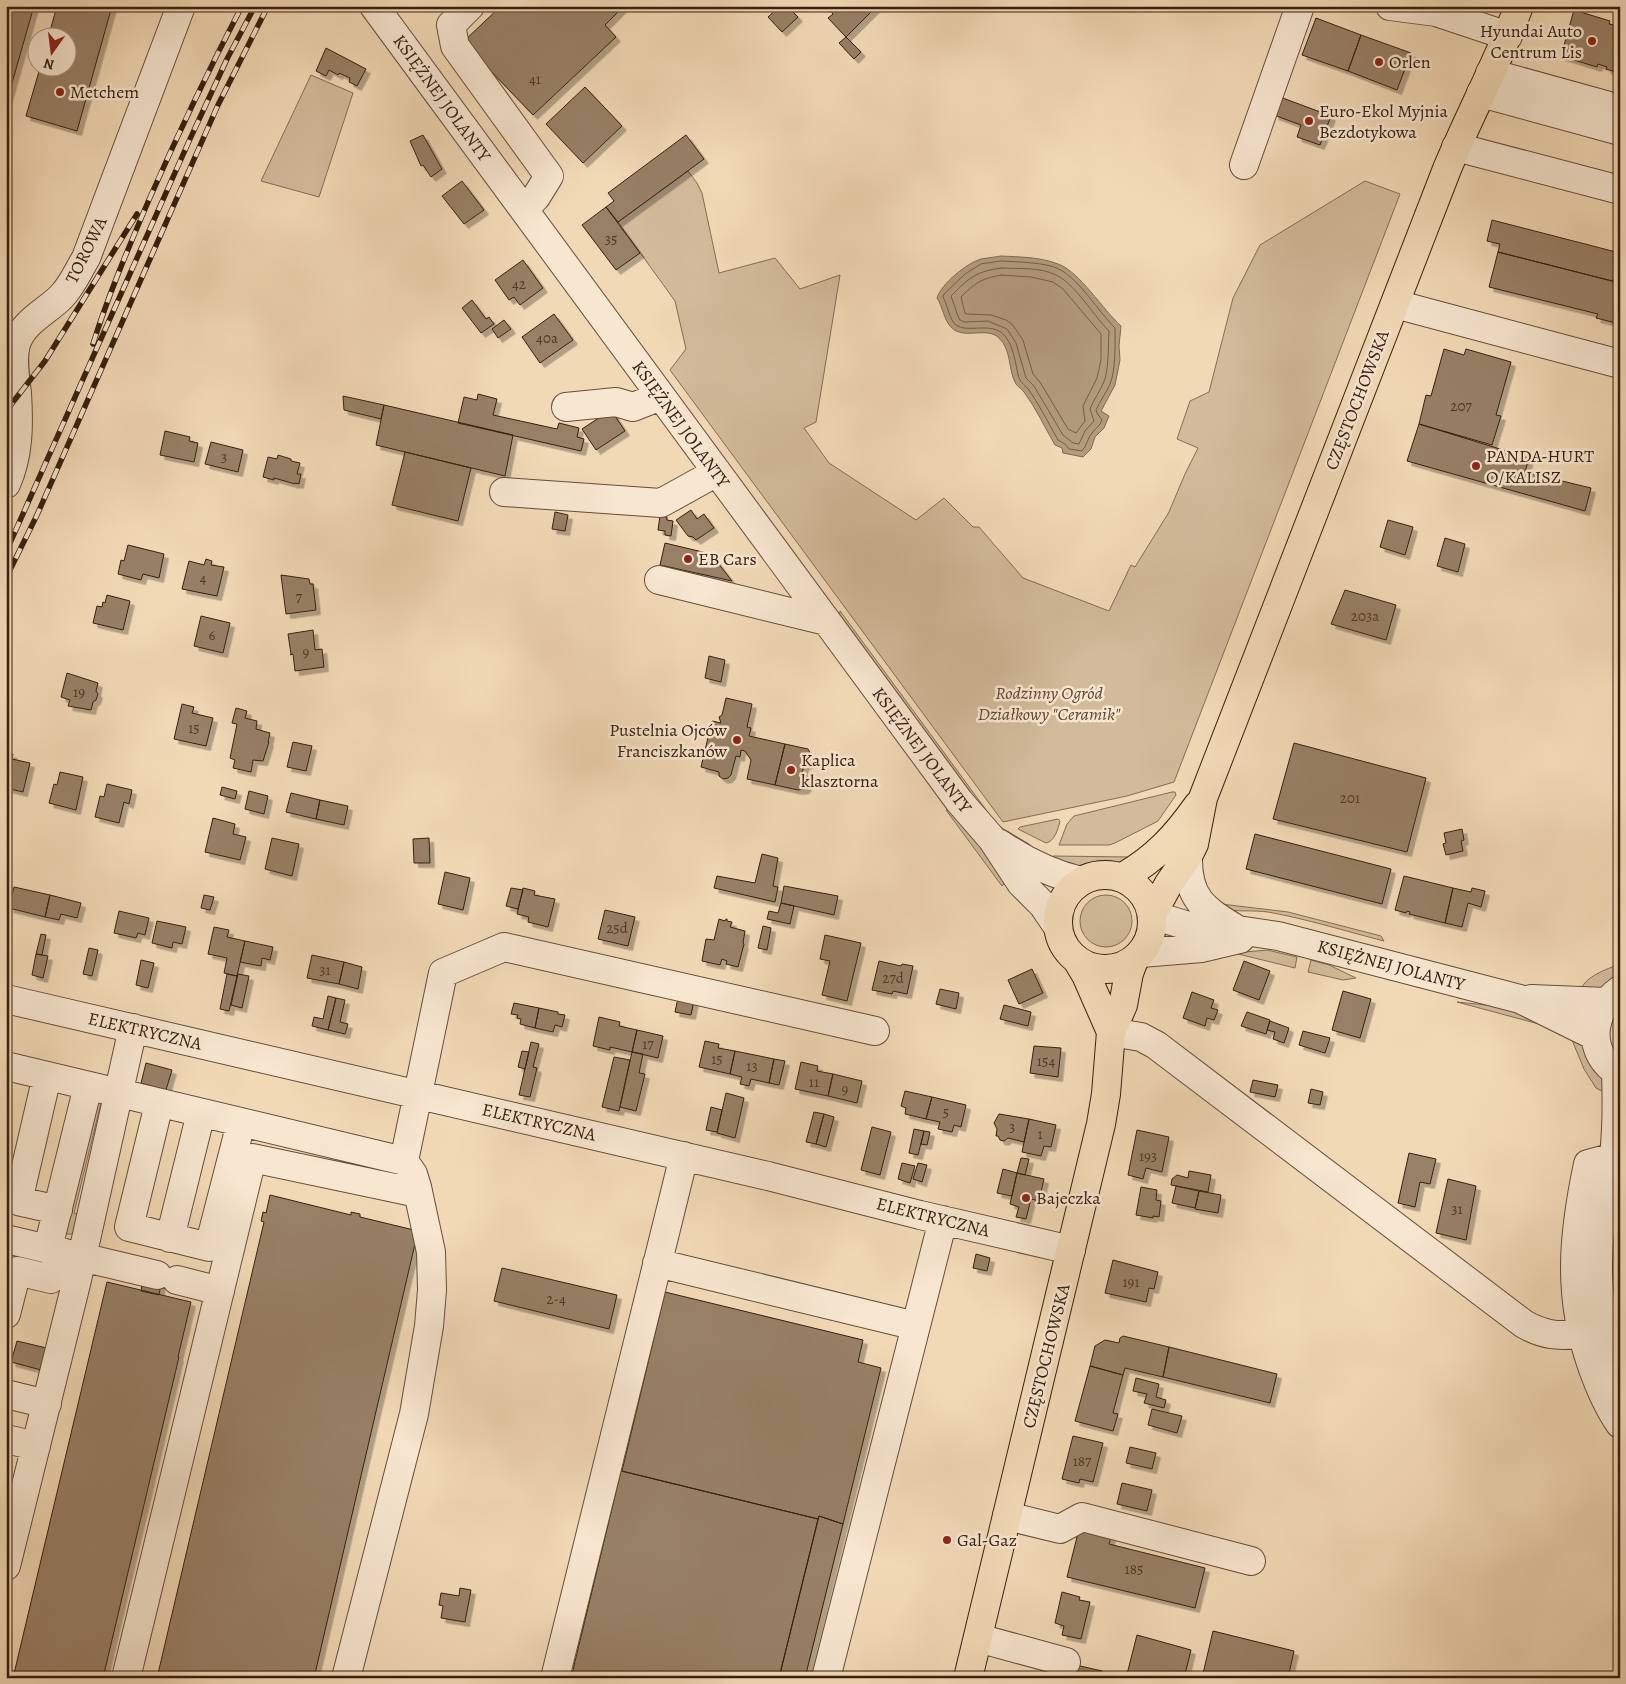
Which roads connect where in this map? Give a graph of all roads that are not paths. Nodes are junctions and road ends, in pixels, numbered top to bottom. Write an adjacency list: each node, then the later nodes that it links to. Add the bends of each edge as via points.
1 (181, 6): 16 (street, TOROWA, via 86,258 61,296)
2 (374, 6): 14 (street, KSIĘŻNEJ JOLANTY)
3 (470, 6): 14 (street, via 451,25 455,46 549,176)
4 (1300, 6): 12 (street)
5 (1390, 6): 7 (street, via 1436,12)
6 (1519, 6): 7 (main road, CZĘSTOCHOWSKA)
7 (1508, 36): 8 (main road, CZĘSTOCHOWSKA)
8 (1486, 83): 9 (street); 10 (street); 11 (main road, CZĘSTOCHOWSKA)
9 (1620, 109)
10 (1620, 131)
11 (1456, 146): 13 (street); 15 (main road, CZĘSTOCHOWSKA)
12 (1244, 165)
13 (1620, 190)
14 (524, 209): 18 (street, KSIĘŻNEJ JOLANTY)
15 (1395, 304): 17 (street); 25 (main road, CZĘSTOCHOWSKA)
16 (17, 321): 21 (street, TOROWA, via 21,332 14,352 17,446)
17 (1620, 364)
18 (661, 396): 19 (street, via 633,407 616,402); 20 (street, KSIĘŻNEJ JOLANTY)
19 (566, 407)
20 (717, 472): 22 (street, via 661,502); 24 (street, KSIĘŻNEJ JOLANTY)
21 (6, 484)
22 (504, 492)
23 (659, 580): 24 (street)
24 (826, 621): 26 (street, KSIĘŻNEJ JOLANTY, via 959,801)
25 (1204, 798): 27 (main road, CZĘSTOCHOWSKA); 28 (main road, CZĘSTOCHOWSKA, via 1167,844 1150,860)
26 (992, 839): 29 (street, KSIĘŻNEJ JOLANTY, via 1059,876); 31 (street, KSIĘŻNEJ JOLANTY, via 1021,883 1043,905)
27 (1188, 856): 30 (main road, CZĘSTOCHOWSKA); 32 (street, via 1189,882 1201,902 1217,918)
28 (1123, 877): 29 (main road, via 1101,874); 30 (main road, via 1142,892)
29 (1081, 881): 31 (main road, via 1060,905)
30 (1152, 915): 32 (street, KSIĘŻNEJ JOLANTY, via 1192,927); 33 (main road, via 1150,939)
31 (1058, 927): 34 (main road, via 1061,940)
32 (1249, 932): 33 (street, KSIĘŻNEJ JOLANTY, via 1202,948); 36 (street, KSIĘŻNEJ JOLANTY, via 1297,940)
33 (1138, 956): 34 (main road, via 1112,969 1088,966); 40 (main road, CZĘSTOCHOWSKA, via 1129,973)
34 (1077, 960): 40 (main road)
35 (1613, 996): 36 (street, KSIĘŻNEJ JOLANTY); 41 (street, via 1597,1018)
36 (1520, 999): 41 (street, KSIĘŻNEJ JOLANTY)
37 (6, 1000): 38 (street, ELEKTRYCZNA)
38 (133, 1028): 46 (street); 47 (street, ELEKTRYCZNA)
39 (875, 1031): 47 (street, via 504,947 443,973)
40 (1112, 1032): 59 (main road, CZĘSTOCHOWSKA, via 1101,1124); 65 (street, via 1142,1037 1156,1045 1524,1324 1549,1335)
41 (1596, 1036): 43 (street, via 1602,1056)
42 (6, 1066): 44 (street)
43 (1618, 1073): 51 (street)
44 (47, 1076): 45 (street); 55 (street, via 18,1201)
45 (88, 1086): 46 (street); 55 (street)
46 (118, 1093): 48 (street); 60 (street)
47 (418, 1094): 52 (street, ELEKTRYCZNA); 53 (street)
48 (159, 1104): 49 (street); 57 (street, via 128,1227)
49 (202, 1113): 50 (street); 57 (street)
50 (241, 1123): 53 (street); 57 (street, via 209,1247)
51 (1618, 1154): 65 (street, via 1588,1164 1579,1207 1574,1288); 66 (street, via 1601,1224 1598,1275 1609,1344)
52 (684, 1156): 56 (street, ELEKTRYCZNA); 61 (street)
53 (404, 1161): 54 (street, via 413,1174)
54 (418, 1193): 62 (street, via 252,1158); 78 (street, via 431,1252 432,1290 424,1358 414,1414)
55 (58, 1210): 60 (street)
56 (943, 1220): 59 (street, ELEKTRYCZNA); 64 (street)
57 (170, 1238)
58 (6, 1239): 60 (street)
59 (1071, 1250): 72 (main road, CZĘSTOCHOWSKA)
60 (64, 1252): 62 (street); 63 (street, via 51,1279 16,1271); 68 (street)
61 (657, 1263): 64 (street); 79 (street)
62 (220, 1291): 77 (street)
63 (6, 1314)
64 (916, 1326): 80 (street)
65 (1581, 1334): 69 (street, via 1596,1377)
66 (1620, 1373)
67 (6, 1394): 68 (street)
68 (47, 1404): 71 (street)
69 (1620, 1424)
70 (6, 1439): 71 (street)
71 (36, 1446): 74 (street)
72 (1007, 1516): 73 (street, via 1060,1529 1082,1517); 75 (main road, CZĘSTOCHOWSKA)
73 (1251, 1561)
74 (6, 1566)
75 (978, 1638): 76 (street); 81 (main road, CZĘSTOCHOWSKA)
76 (1066, 1662)
77 (126, 1678)
78 (346, 1678)
79 (555, 1678)
80 (826, 1678)
81 (968, 1678)

